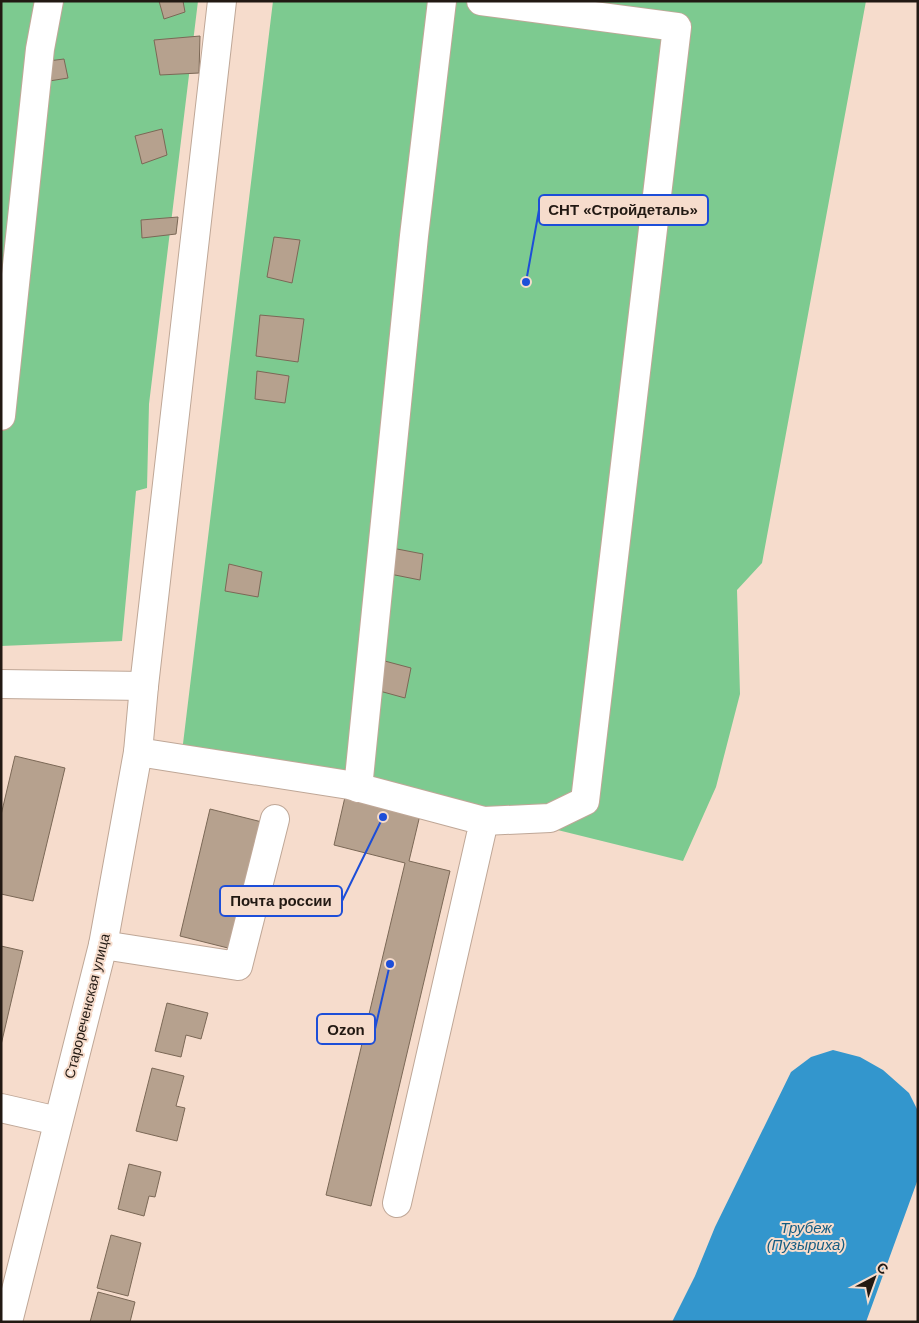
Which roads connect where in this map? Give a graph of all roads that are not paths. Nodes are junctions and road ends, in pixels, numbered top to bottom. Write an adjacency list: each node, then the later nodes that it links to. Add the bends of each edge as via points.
1 (48, 1): 5 (street, via 40,49)
2 (222, 1): 7 (street, Старореченская улица)
3 (442, 1): 9 (street, via 414,236)
4 (481, 1): 11 (street, via 677,27 585,801 550,818)
5 (1, 416)
6 (2, 685): 7 (street)
7 (144, 686): 8 (street, Старореченская улица)
8 (138, 752): 9 (street); 12 (street, Старореченская улица)
9 (358, 788): 11 (street)
10 (275, 819): 12 (street, via 238,966)
11 (484, 821): 15 (street)
12 (103, 945): 14 (street, Старореченская улица)
13 (1, 1108): 14 (street)
14 (58, 1121): 16 (street, Старореченская улица)
15 (397, 1203)
16 (8, 1322)

